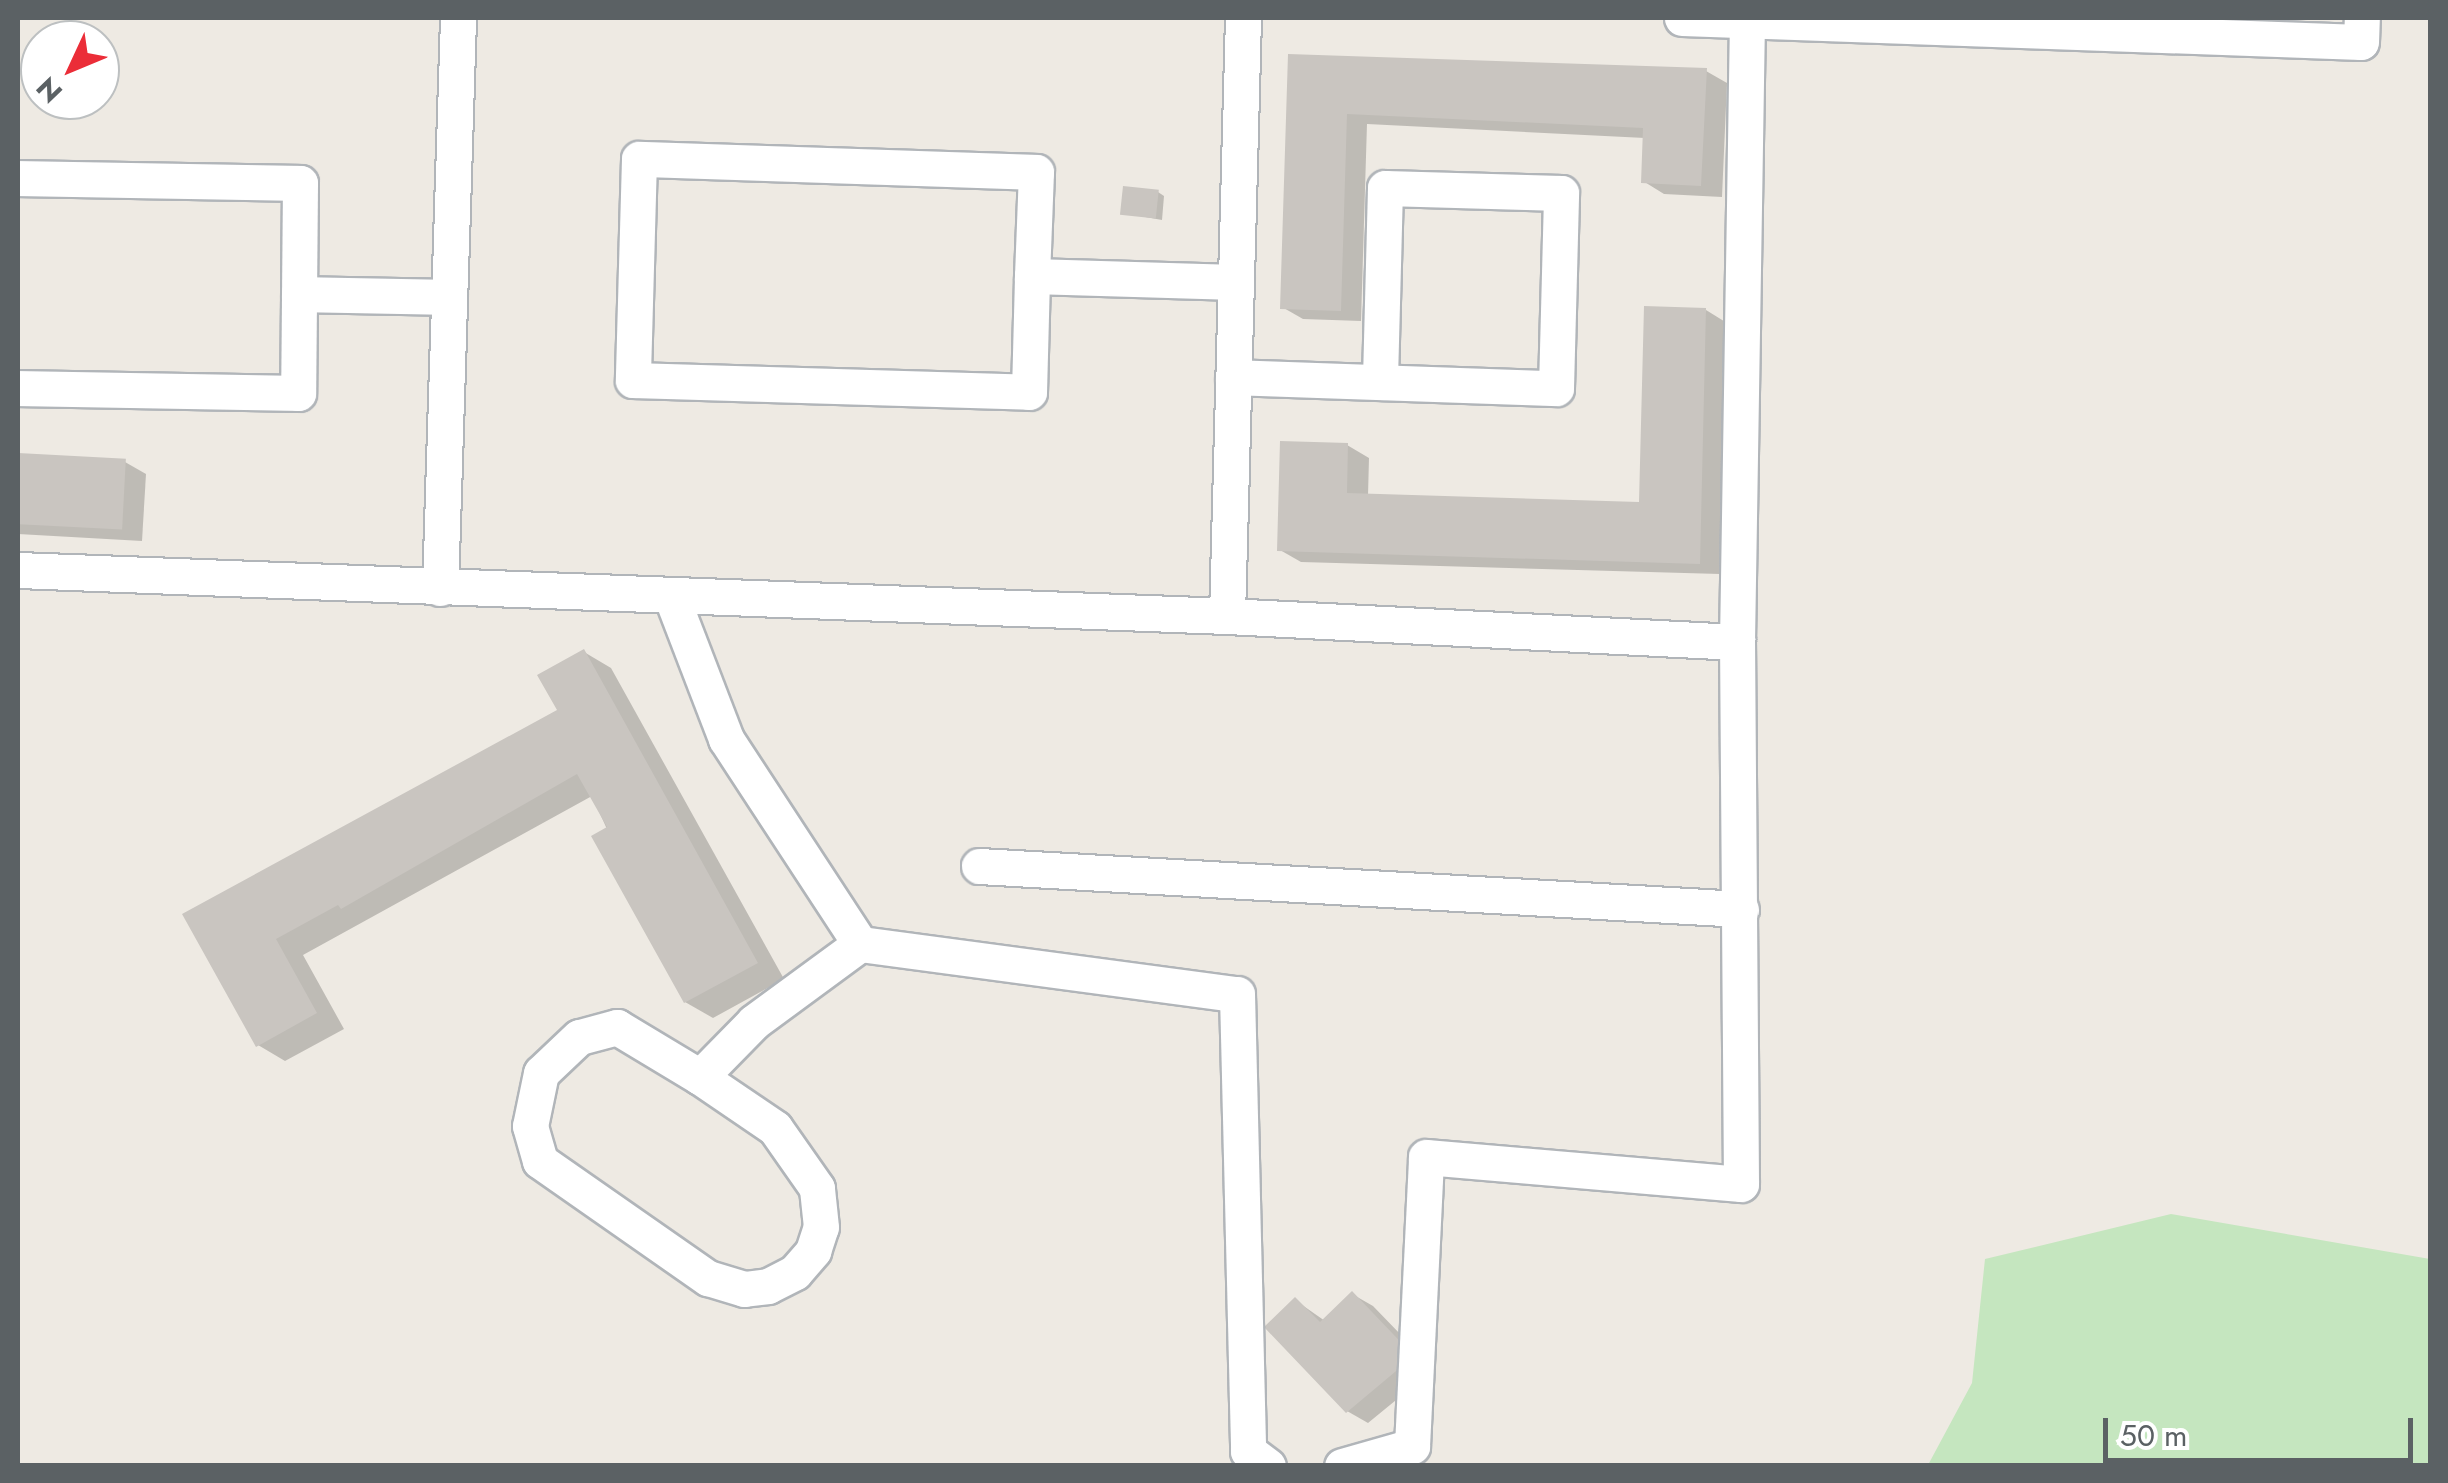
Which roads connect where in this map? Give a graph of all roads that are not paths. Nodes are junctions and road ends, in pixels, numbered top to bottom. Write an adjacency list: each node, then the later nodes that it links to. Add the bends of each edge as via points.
1 (458, 18): 10 (street)
2 (1243, 18): 8 (street)
3 (1682, 18): 5 (street)
4 (2362, 18): 5 (street, via 2361,42)
5 (1747, 19): 18 (street)
6 (18, 178): 9 (street, via 300,183)
7 (1032, 276): 7 (street, via 1030,392 633,380 639,159 1036,172); 8 (street)
8 (1236, 282): 11 (street)
9 (299, 294): 10 (street); 13 (street, via 298,393)
10 (450, 297): 15 (street)
11 (1233, 377): 12 (street); 17 (street)
12 (1380, 382): 12 (street, via 1556,388 1561,193 1385,188)
13 (18, 388)
14 (18, 570): 15 (street)
15 (440, 588): 16 (street)
16 (672, 598): 17 (street); 21 (street, via 726,740)
17 (1227, 616): 18 (street)
18 (1737, 642): 20 (street)
19 (978, 866): 20 (street)
20 (1741, 909): 24 (street, via 1741,1184 1426,1157 1412,1446)
21 (860, 944): 22 (street, via 754,1022); 23 (street, via 1237,994 1248,1451)
22 (700, 1077): 22 (street, via 776,1128 817,1188 821,1227 813,1251 795,1272 768,1286 744,1289 708,1278 540,1161 531,1100 542,1072 579,1037 617,1028)
23 (1268, 1466)
24 (1342, 1466)

